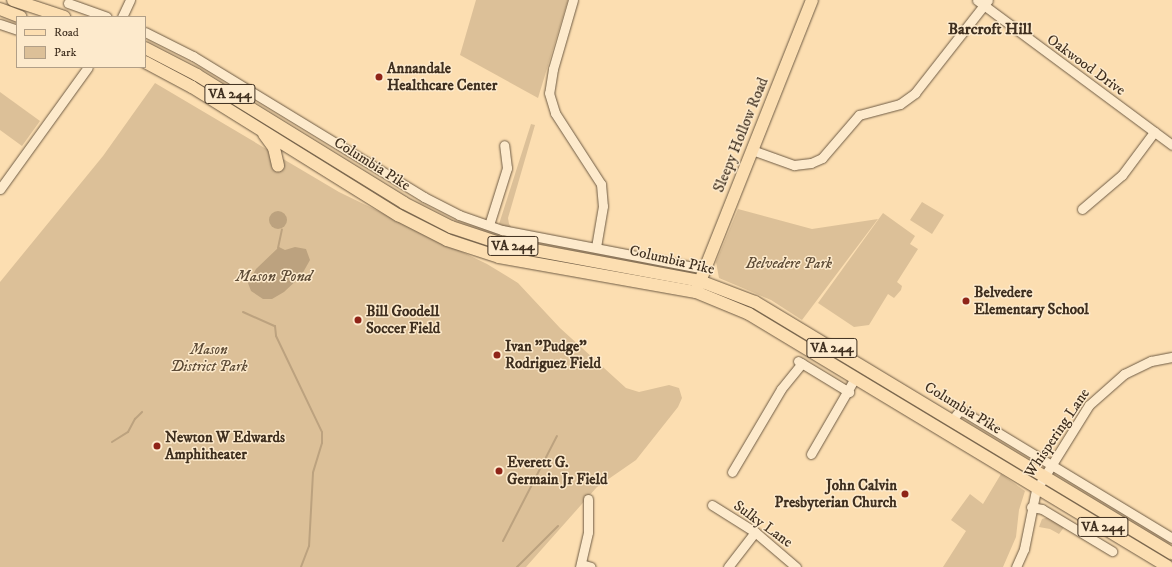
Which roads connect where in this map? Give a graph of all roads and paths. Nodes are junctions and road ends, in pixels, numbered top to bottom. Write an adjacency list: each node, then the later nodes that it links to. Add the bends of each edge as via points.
1 (13, 0): 9 (main road)
2 (130, 0): 11 (street)
3 (574, 0): 27 (street, via 553,69 550,84 551,103 601,184 603,206)
4 (812, 0): 22 (main road, Sleepy Hollow Road)
5 (983, 2): 19 (street, Oakwood Drive); 22 (street, via 915,93 900,104 859,116 822,158 811,163 794,165)
6 (68, 3): 10 (street)
7 (0, 9): 8 (main road)
8 (18, 16)
9 (61, 16)
10 (104, 16)
11 (122, 16)
12 (0, 24): 13 (street)
13 (16, 30)
14 (146, 33): 26 (street, via 210,66 424,197)
15 (146, 49): 29 (main road, Columbia Pike / VA 244, via 197,75 404,203 451,227 502,244)
16 (146, 63): 18 (main road, Columbia Pike / VA 244)
17 (87, 68): 24 (street)
18 (258, 128): 23 (main road, via 274,148); 29 (main road, Columbia Pike / VA 244, via 398,215 469,248 499,257)
19 (1154, 132): 21 (street, Oakwood Drive); 25 (street, via 1122,175)
20 (504, 145): 26 (street, via 507,168)
21 (1172, 145)
22 (752, 150): 28 (main road, Sleepy Hollow Road)
23 (278, 166)
24 (0, 189)
25 (1082, 209)
26 (489, 225): 27 (street)
27 (596, 247): 28 (street)
28 (705, 269): 29 (main road, Sleepy Hollow Road)
29 (698, 286): 31 (main road, Columbia Pike / VA 244, via 756,317); 33 (main road, Columbia Pike / VA 244, via 742,296 775,313)
30 (1172, 357): 35 (street, Whispering Lane, via 1137,367 1100,393 1080,418)
31 (855, 378): 32 (street); 38 (main road, Columbia Pike / VA 244)
32 (849, 392): 34 (street); 36 (street, via 800,362)
33 (952, 420): 35 (street, via 960,410); 37 (main road, Columbia Pike / VA 244)
34 (811, 454)
35 (1051, 464): 37 (street, Whispering Lane); 43 (street)
36 (732, 472)
37 (1044, 476): 38 (street, Whispering Lane); 45 (main road, Columbia Pike / VA 244)
38 (1037, 487): 41 (street, Whispering Lane); 51 (main road, Columbia Pike / VA 244)
39 (588, 499): 46 (street, via 588,532)
40 (712, 505): 42 (street, Sulky Lane)
41 (1031, 508): 44 (street, via 1042,509); 50 (street, Whispering Lane, via 1024,549)
42 (755, 532): 48 (street); 49 (street, Sulky Lane)
43 (1172, 538)
44 (1112, 551)
45 (1172, 554)
46 (580, 565): 47 (street)
47 (592, 567)
48 (728, 567)
49 (796, 567)
50 (1016, 567)
51 (1168, 567)

